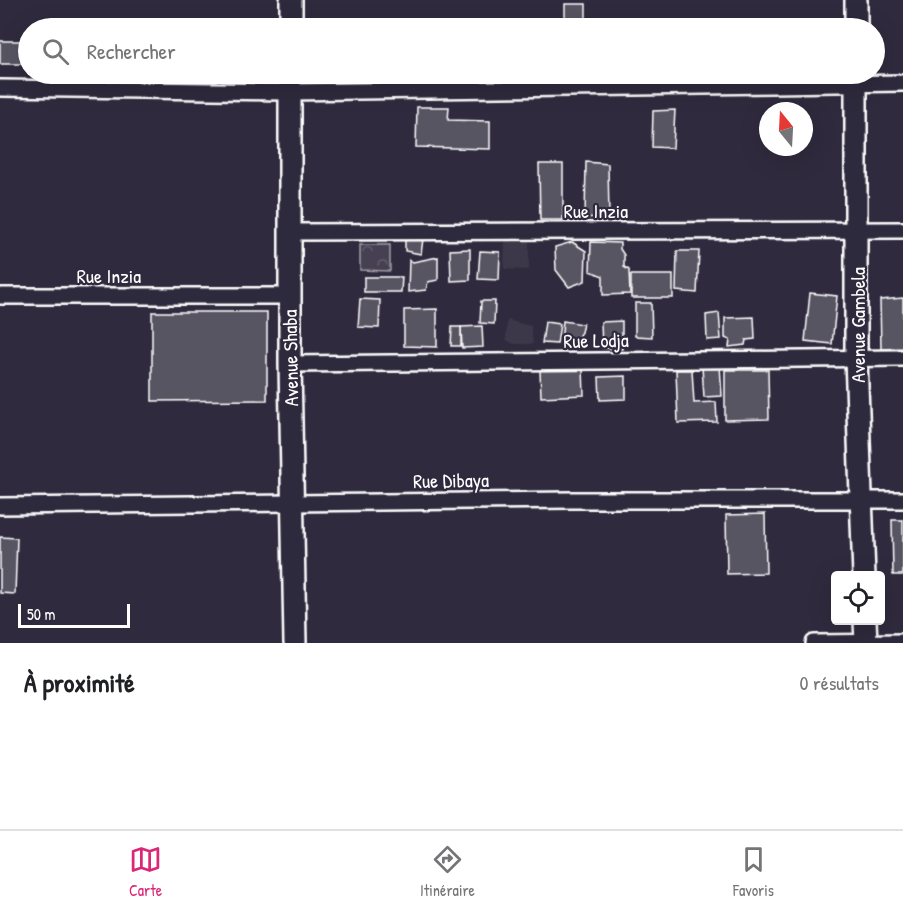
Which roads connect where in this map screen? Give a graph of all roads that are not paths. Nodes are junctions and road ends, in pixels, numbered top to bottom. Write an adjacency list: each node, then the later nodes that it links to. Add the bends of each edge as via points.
1 (291, 0): 3 (street)
2 (856, 0): 4 (street)
3 (291, 18)
4 (856, 18)
5 (885, 81): 6 (street)
6 (903, 83)
7 (231, 84): 10 (street)
8 (289, 84): 13 (street, Avenue Shaba)
9 (856, 84): 11 (street, Avenue Gambela)
10 (0, 88)
11 (857, 230): 12 (street, Rue Inzia); 13 (street, Rue Inzia); 16 (street, Avenue Gambela)
12 (903, 230)
13 (290, 232): 15 (street, Avenue Shaba)
14 (0, 296): 15 (street, Rue Inzia)
15 (290, 296): 18 (street, Avenue Shaba)
16 (856, 358): 17 (street, Rue Lodja); 18 (street, Rue Lodja); 19 (street, Avenue Gambela)
17 (903, 358)
18 (290, 364): 21 (street, Avenue Shaba)
19 (862, 500): 20 (street, Rue Dibaya); 21 (street, Rue Dibaya); 23 (street, Avenue Gambela)
20 (903, 500)
21 (292, 503): 22 (street, Rue Dibaya); 26 (street, Avenue Shaba)
22 (0, 506)
23 (864, 571)
24 (865, 625): 28 (street)
25 (903, 642): 28 (street)
26 (295, 643)
27 (814, 643): 28 (street)
28 (866, 643)

